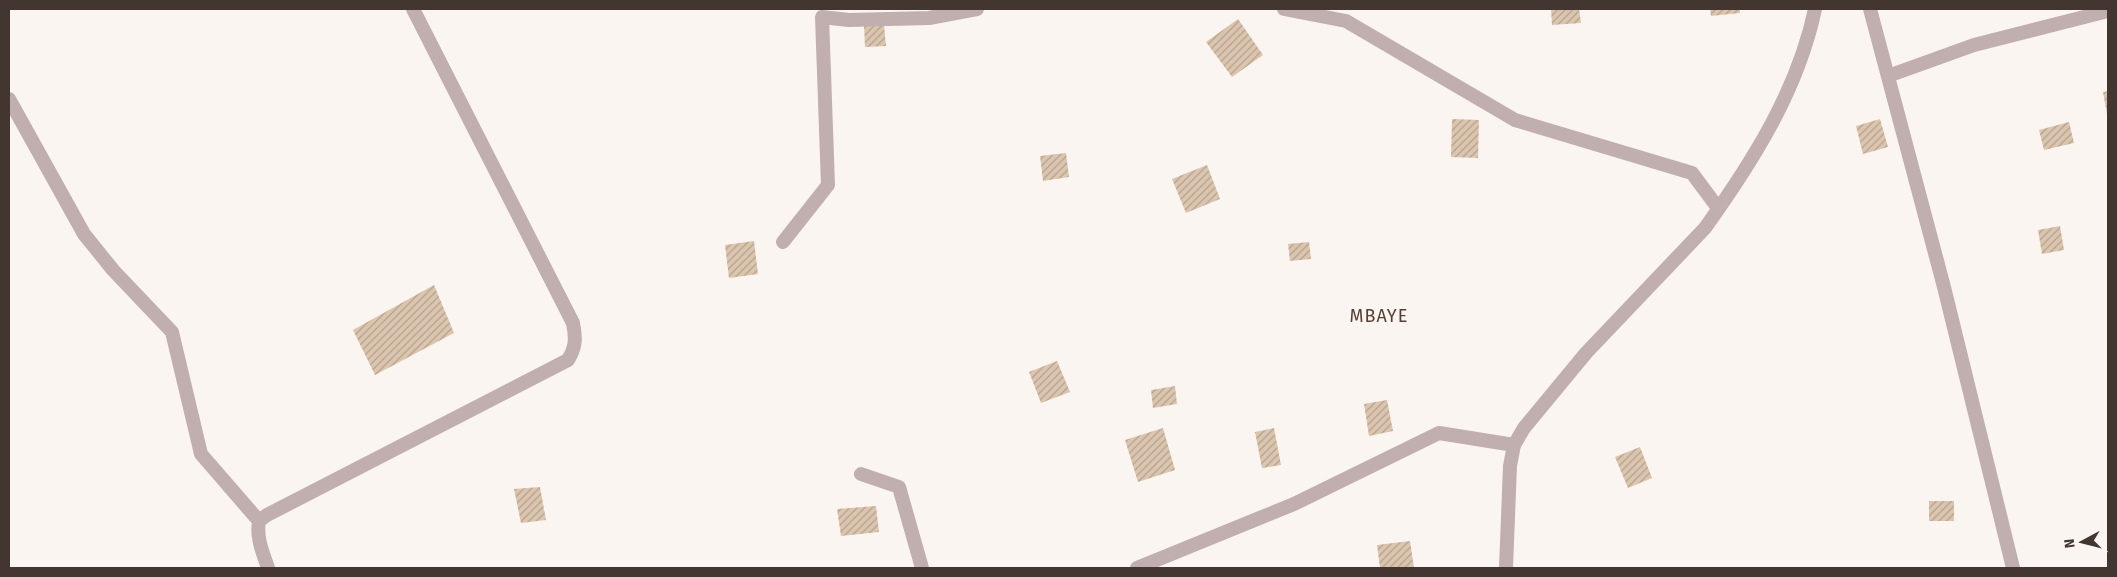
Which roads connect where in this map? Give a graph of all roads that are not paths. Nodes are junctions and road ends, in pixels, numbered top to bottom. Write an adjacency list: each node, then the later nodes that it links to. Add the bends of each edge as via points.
1 (413, 9): 13 (street, via 573,323 576,340 573,351 568,360)
2 (977, 9): 10 (street, via 928,18 849,20 822,17 828,185)
3 (1284, 9): 9 (street, via 1346,21 1515,120 1692,173)
4 (1815, 9): 9 (street, via 1797,71 1771,128)
5 (1870, 9): 7 (street)
6 (2108, 11): 7 (street, via 1974,45)
7 (1888, 76): 18 (street)
8 (9, 99): 13 (street, via 84,234 172,332 201,454)
9 (1718, 208): 11 (street, via 1705,228 1586,353 1524,428)
10 (783, 242)
11 (1514, 445): 16 (street, via 1439,433 1294,504); 17 (street, via 1510,466)
12 (861, 474): 15 (street, via 900,487)
13 (259, 522): 14 (street, via 259,542)
14 (268, 568)
15 (922, 568)
16 (1137, 568)
17 (1506, 568)
18 (2013, 568)

